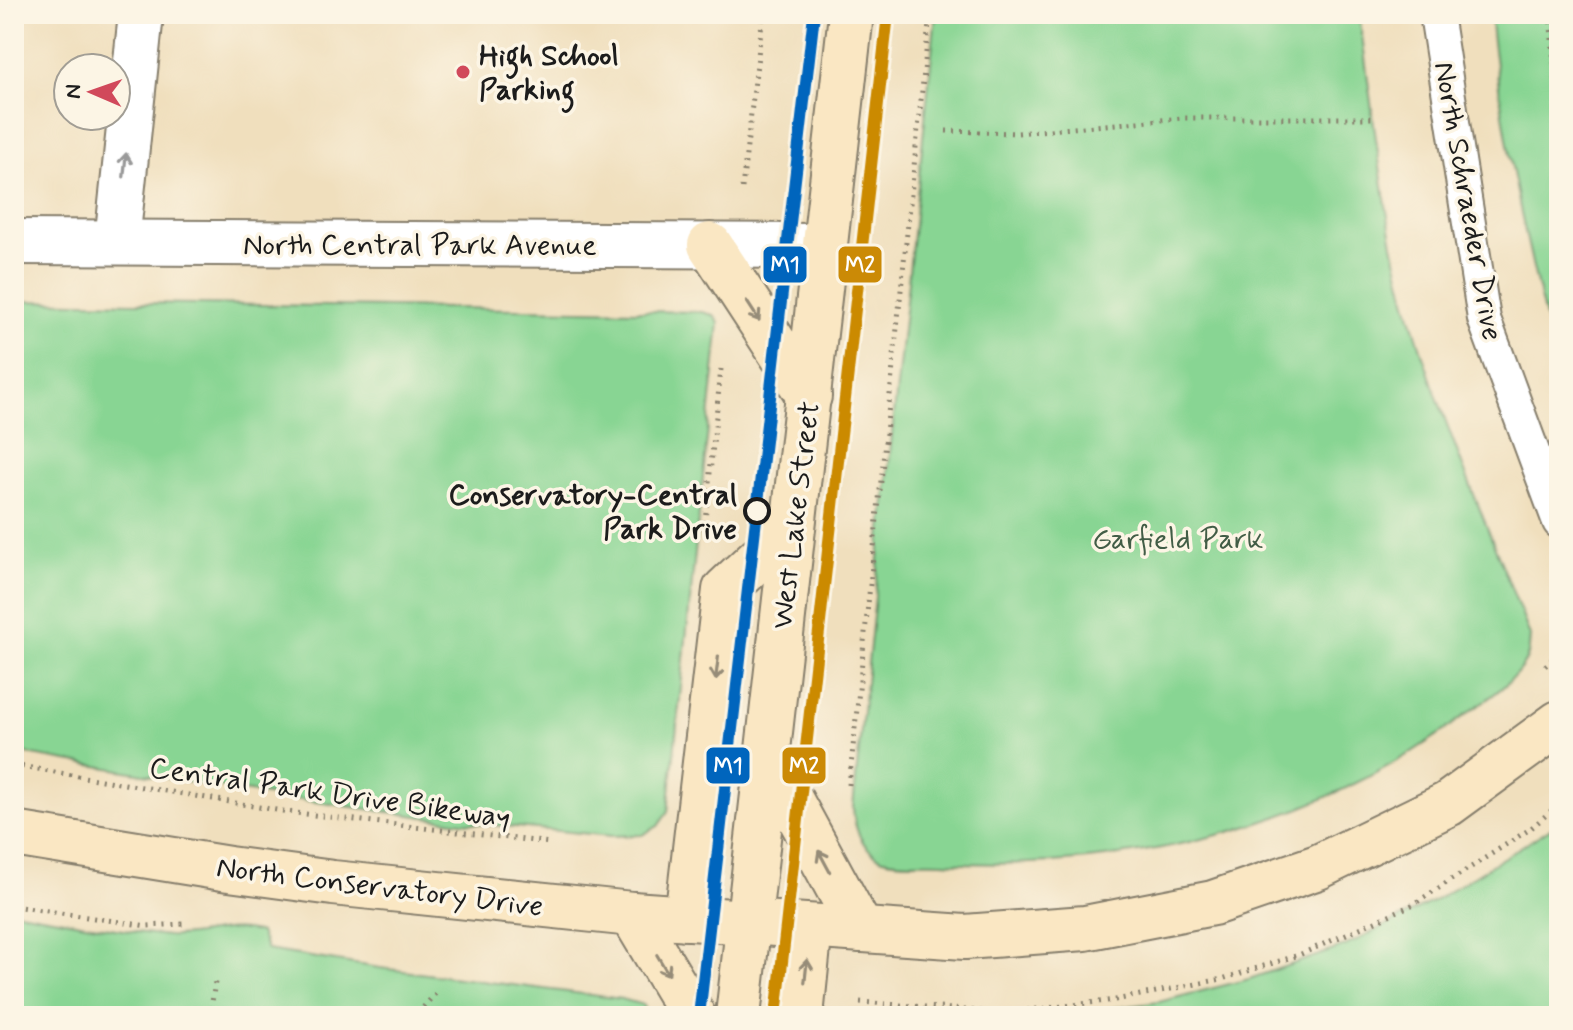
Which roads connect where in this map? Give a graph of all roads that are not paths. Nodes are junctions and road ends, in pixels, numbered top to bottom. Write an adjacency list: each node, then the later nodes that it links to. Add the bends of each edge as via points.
1 (141, 14): 5 (street, one-way to 1)
2 (851, 14): 7 (main road, West Lake Street)
3 (1436, 14): 9 (lane, North Schraeder Drive, via 1484,319)
4 (14, 242): 5 (street, North Central Park Avenue)
5 (117, 242): 6 (street, North Central Park Avenue)
6 (710, 245): 7 (street, North Central Park Avenue); 8 (main road, one-way to 8)
7 (825, 246): 8 (main road, West Lake Street)
8 (809, 396): 10 (main road, West Lake Street)
9 (1559, 522)
10 (793, 526): 12 (main road, West Lake Street); 15 (main road, one-way to 15, via 725,590)
11 (1559, 723): 18 (main road, North Conservatory Drive, via 1448,804 1318,867 1213,903 1085,928 965,937)
12 (767, 757): 16 (main road, West Lake Street); 18 (main road, one-way to 12)
13 (14, 834): 14 (main road, North Conservatory Drive, via 274,875)
14 (632, 914): 15 (main road, North Conservatory Drive); 19 (main road, one-way to 19)
15 (687, 918): 16 (main road, North Conservatory Drive)
16 (748, 922): 17 (main road, North Conservatory Drive); 20 (main road, West Lake Street)
17 (810, 927): 18 (main road, North Conservatory Drive); 21 (main road, one-way to 17)
18 (861, 930)
19 (693, 1016)
20 (738, 1016)
21 (801, 1016)

